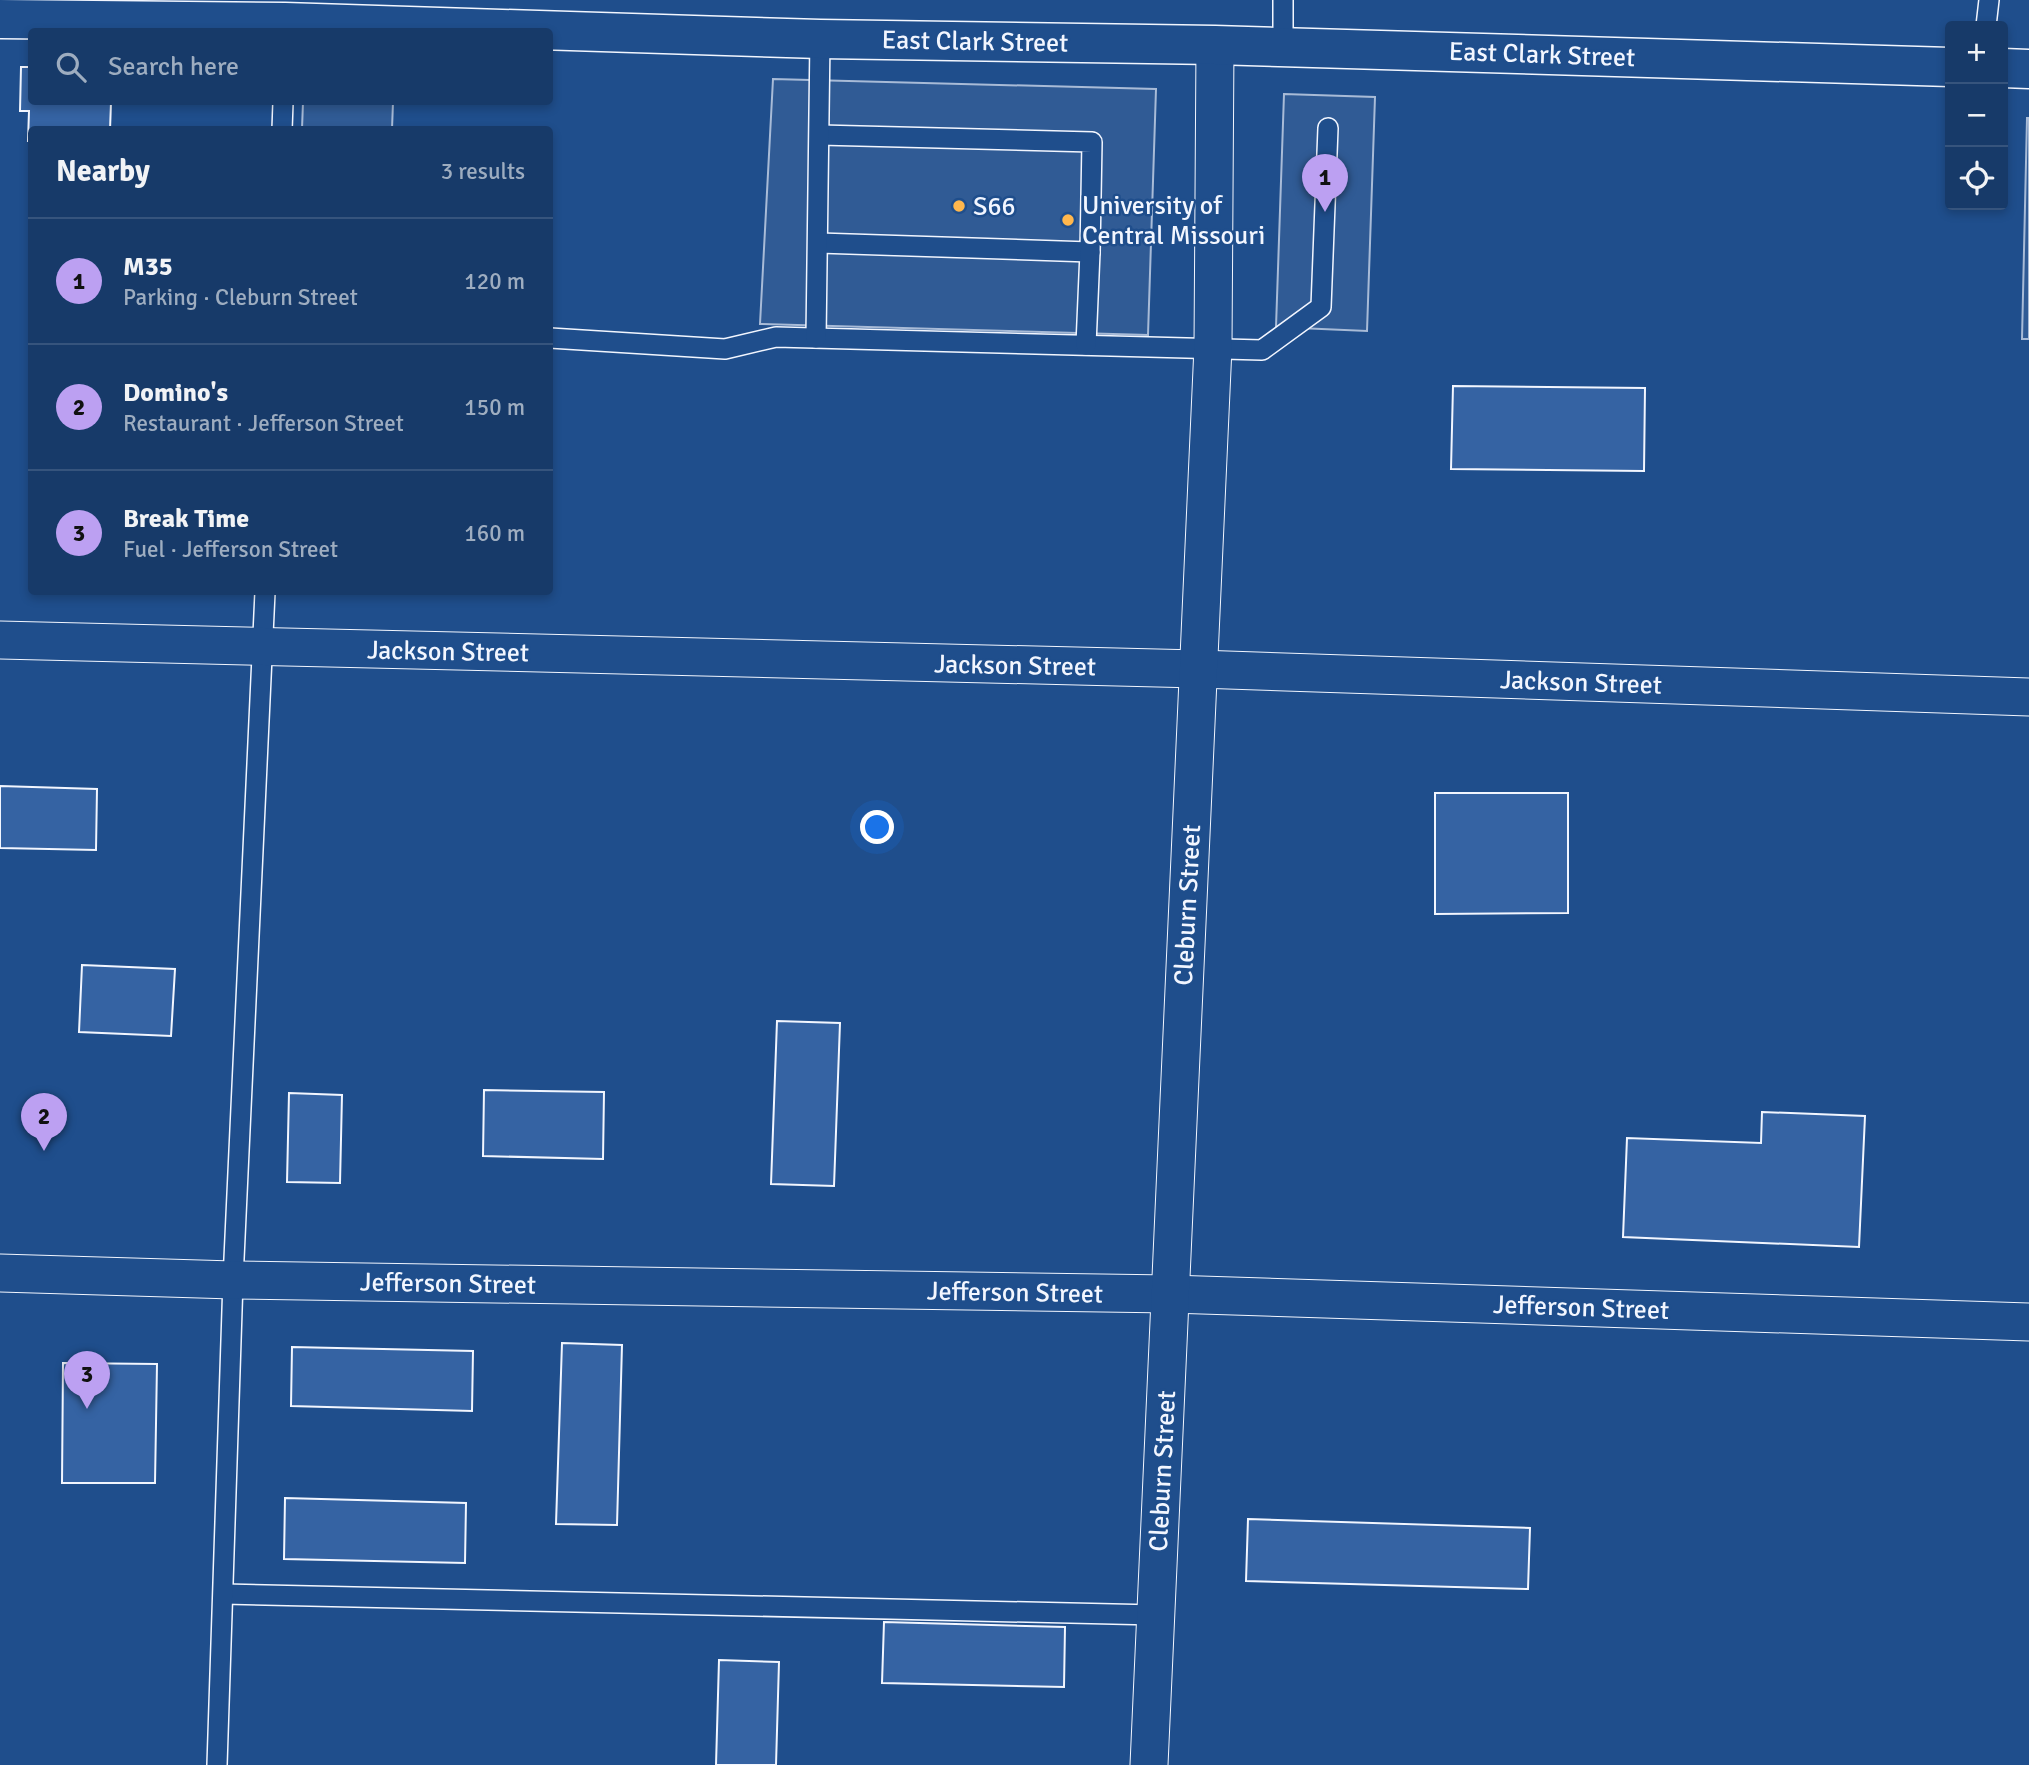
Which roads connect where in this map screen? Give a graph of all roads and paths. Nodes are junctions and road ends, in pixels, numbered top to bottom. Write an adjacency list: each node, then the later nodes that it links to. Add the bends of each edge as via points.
1 (1283, 0): 10 (lane)
2 (1989, 0): 5 (lane)
3 (285, 18): 4 (street, East Clark Street); 6 (street, East Clark Street)
4 (0, 19)
5 (1987, 21)
6 (552, 28)
7 (553, 28): 8 (street, East Clark Street)
8 (820, 38): 9 (street, East Clark Street); 17 (lane)
9 (1215, 45): 10 (street, East Clark Street); 23 (street, Cleburn Street)
10 (1283, 47): 11 (street, East Clark Street)
11 (1945, 67)
12 (2008, 68): 13 (street)
13 (2029, 69)
14 (283, 105): 15 (lane)
15 (282, 126)
16 (1328, 128): 23 (lane, via 1321,307 1262,350)
17 (820, 135): 18 (lane); 19 (lane, via 1092,142)
18 (819, 243): 19 (lane); 21 (lane)
19 (1090, 252): 22 (lane)
20 (553, 338): 21 (lane, via 725,349 776,337)
21 (816, 338): 22 (lane)
22 (1086, 345): 23 (lane)
23 (1213, 347): 27 (street, Cleburn Street)
24 (265, 595): 26 (lane)
25 (0, 640): 26 (street, Jackson Street)
26 (263, 646): 27 (street, Jackson Street); 30 (lane)
27 (1198, 669): 28 (street, Jackson Street); 31 (street, Cleburn Street)
28 (2029, 698)
29 (0, 1272): 30 (street, Jefferson Street)
30 (233, 1280): 31 (street, Jefferson Street); 33 (lane)
31 (1170, 1294): 32 (street, Jefferson Street); 34 (street, Cleburn Street)
32 (2029, 1322)
33 (224, 1594): 34 (lane); 35 (lane)
34 (1156, 1615): 36 (street, Cleburn Street)
35 (217, 1765)
36 (1149, 1765)

